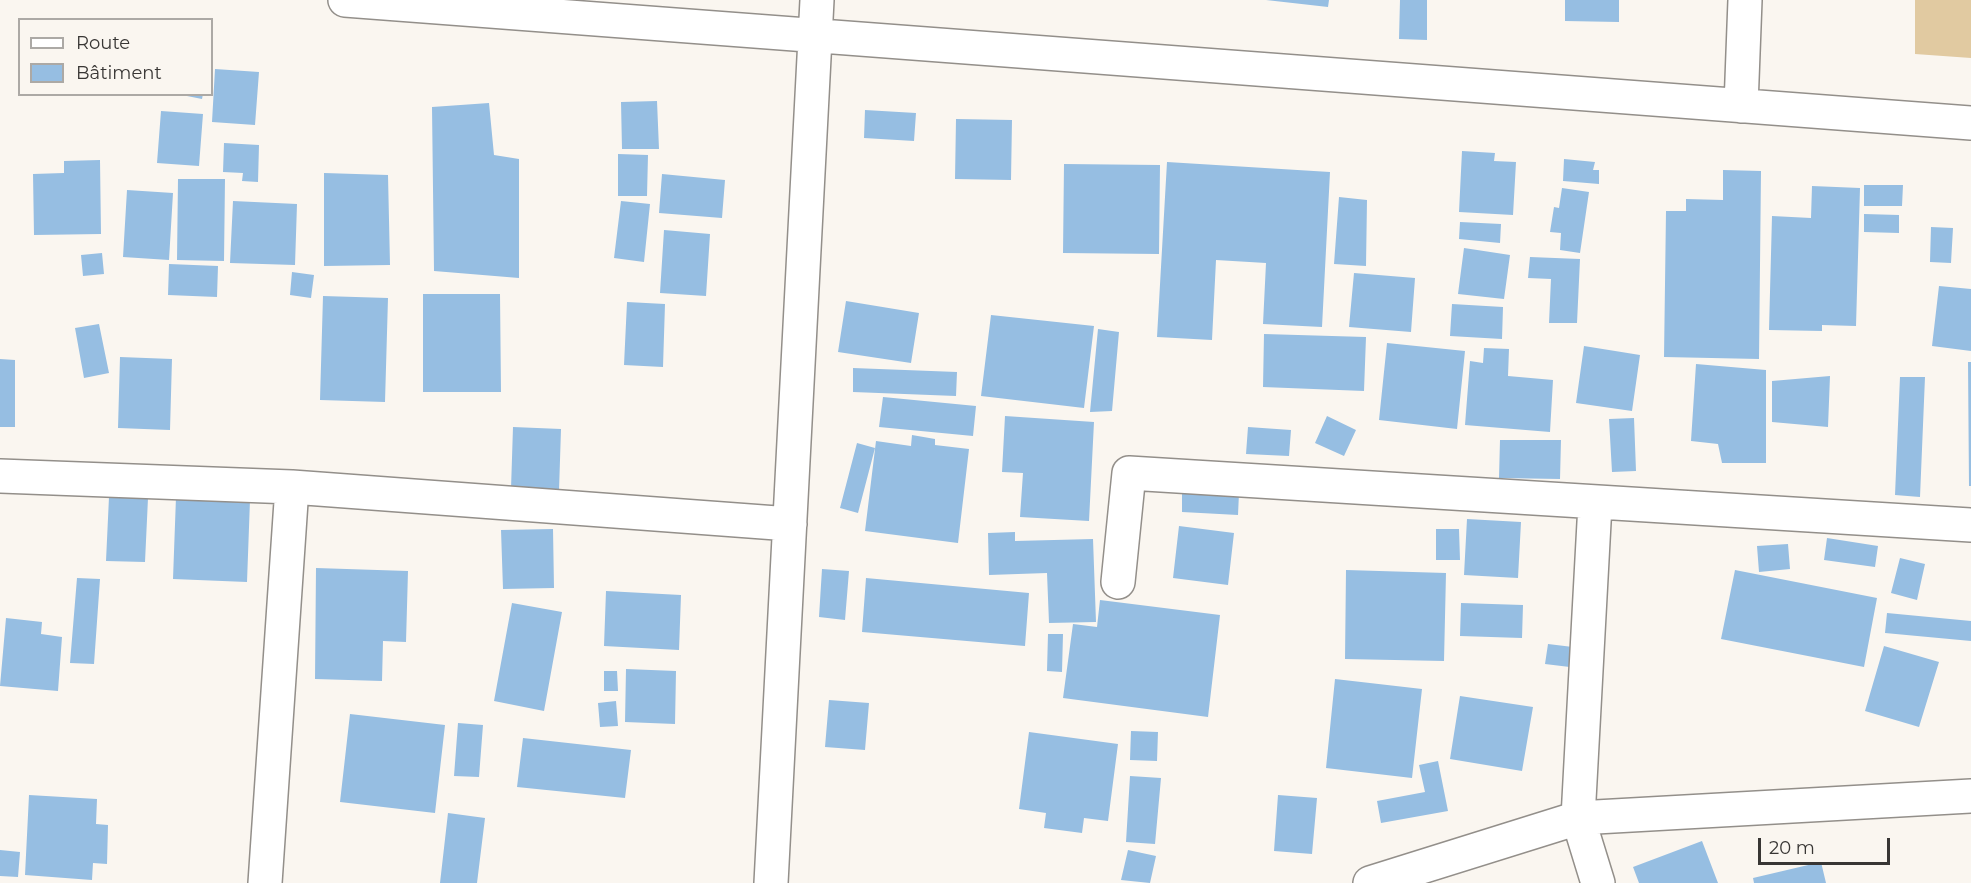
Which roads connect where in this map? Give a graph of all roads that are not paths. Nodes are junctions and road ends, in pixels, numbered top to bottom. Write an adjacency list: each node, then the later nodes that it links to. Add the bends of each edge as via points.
1 (345, 0): 4 (street)
2 (817, 0): 4 (street)
3 (1745, 0): 5 (street)
4 (815, 34): 5 (street); 10 (street)
5 (1741, 106): 6 (street)
6 (1971, 123)
7 (0, 476): 8 (street)
8 (292, 487): 10 (street); 15 (street)
9 (1595, 504): 11 (street); 12 (street, via 1130,473); 14 (street)
10 (790, 524): 16 (street)
11 (1971, 525)
12 (1118, 582)
13 (1971, 796): 14 (street)
14 (1578, 818): 17 (street); 18 (street)
15 (265, 883)
16 (771, 883)
17 (1370, 883)
18 (1598, 883)

